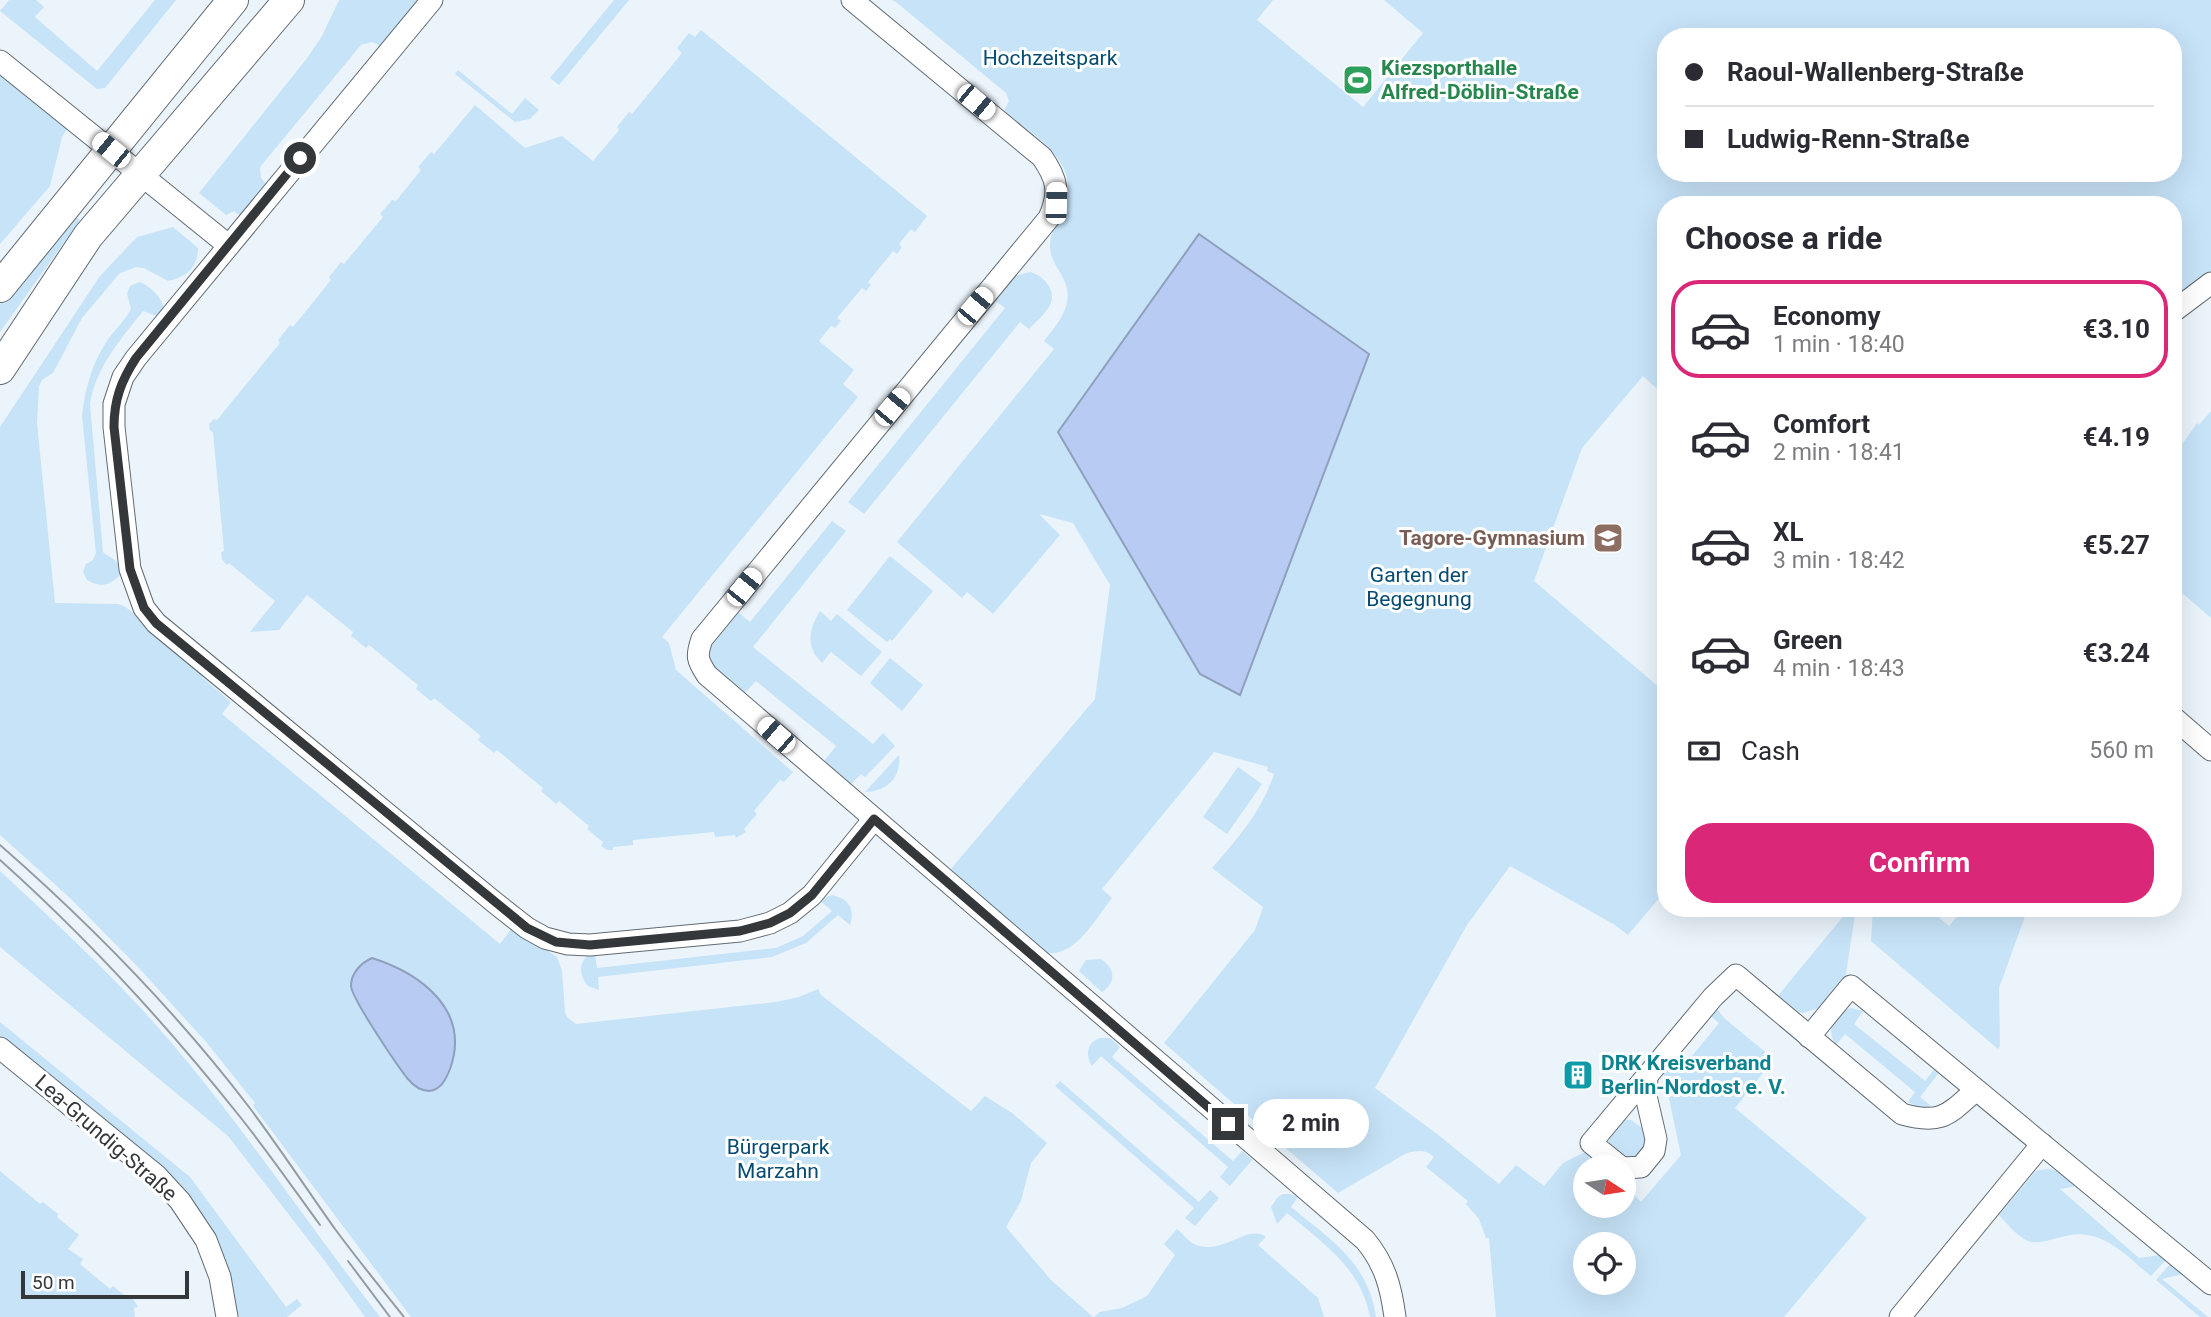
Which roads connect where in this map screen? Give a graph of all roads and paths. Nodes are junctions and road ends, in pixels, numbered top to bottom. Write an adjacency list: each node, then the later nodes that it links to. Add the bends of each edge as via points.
1 (233, 0): 6 (main road)
2 (289, 0): 7 (main road)
3 (432, 0): 8 (street)
4 (852, 0): 15 (street, via 1042,157 1056,185 1056,203 1048,218 702,639 696,654 707,676)
5 (0, 61): 6 (street)
6 (111, 150): 7 (street); 10 (main road)
7 (141, 175): 8 (street); 12 (main road, via 77,251)
8 (228, 245): 15 (street, via 136,358 123,377 114,404 130,569 144,608 156,623 527,928 556,942 590,945 740,931 770,923 812,895)
9 (2211, 283): 11 (street)
10 (0, 287)
11 (2182, 305)
12 (0, 369)
13 (2182, 725): 14 (street)
14 (2211, 750)
15 (874, 819): 25 (street, via 1365,1240 1385,1270)
16 (1810, 1037): 18 (street, via 1736,975); 19 (street, via 1902,1114 1922,1120 1948,1116); 19 (street, via 1851,986)
17 (0, 1048): 24 (street, Lea-Grundig-Straße, via 157,1176 180,1201 206,1240 220,1277)
18 (1647, 1076): 21 (street, via 1591,1143); 22 (street, via 1646,1096 1656,1139 1654,1151)
19 (1976, 1090): 20 (street)
20 (2042, 1144): 23 (street); 26 (street)
21 (1606, 1155)
22 (1636, 1167)
23 (2211, 1284)
24 (227, 1317)
25 (1395, 1317)
26 (1900, 1317)

